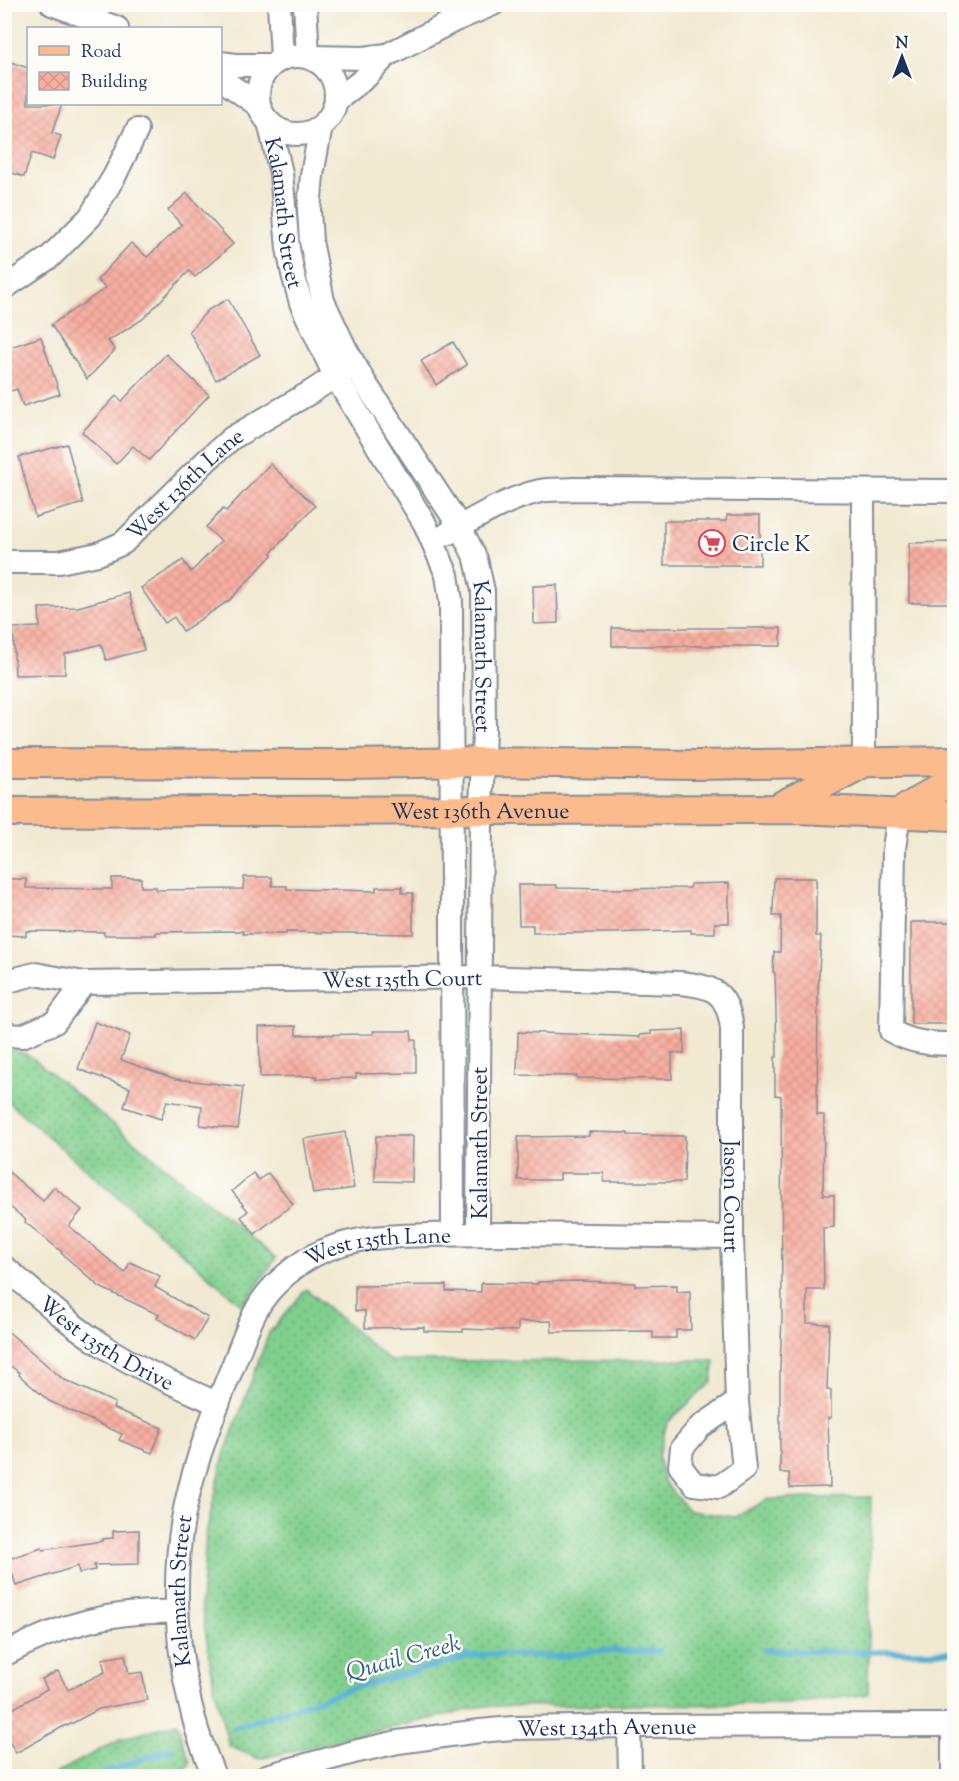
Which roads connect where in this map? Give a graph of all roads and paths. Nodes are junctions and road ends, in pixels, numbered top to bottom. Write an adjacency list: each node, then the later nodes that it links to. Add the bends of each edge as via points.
1 (52, 4): 5 (street)
2 (279, 4): 8 (street)
3 (305, 4): 7 (street)
4 (493, 4): 6 (street)
5 (114, 27)
6 (387, 55): 7 (street); 11 (street)
7 (309, 57): 8 (street, via 295,55); 11 (street, via 334,79)
8 (276, 62): 9 (street); 12 (street, via 259,84)
9 (222, 63)
10 (222, 80): 12 (street)
11 (337, 100): 13 (street)
12 (264, 114): 13 (street, via 278,129 289,133 311,132); 16 (street, Kalamath Street, via 281,173 288,248 301,303)
13 (321, 126): 16 (street, Kalamath Street, via 312,175 310,242)
14 (138, 130): 15 (street, via 90,216 50,257)
15 (4, 288)
16 (344, 370): 19 (street, Kalamath Street); 20 (street, Kalamath Street); 21 (street, West 136th Lane, via 232,438 123,543 98,554 59,562)
17 (954, 491): 18 (street)
18 (862, 492): 19 (street, via 541,491 510,501); 26 (street)
19 (460, 526): 20 (street); 24 (street, Kalamath Street, via 476,560 483,591)
20 (434, 541): 23 (street, Kalamath Street, via 447,575 451,601)
21 (4, 562)
22 (954, 761): 26 (main road, West 136th Avenue)
23 (450, 762): 24 (main road, West 136th Avenue); 25 (main road, West 136th Avenue); 29 (street, Kalamath Street)
24 (483, 762): 26 (main road, West 136th Avenue); 30 (street, Kalamath Street)
25 (4, 763)
26 (864, 763): 28 (main road)
27 (954, 779): 32 (main road)
28 (774, 809): 30 (main road, West 136th Avenue); 32 (main road, West 136th Avenue)
29 (451, 810): 30 (main road, West 136th Avenue); 31 (main road, West 136th Avenue); 35 (street, Kalamath Street)
30 (482, 810): 34 (street, Kalamath Street)
31 (4, 812)
32 (899, 813): 33 (main road, West 136th Avenue); 40 (street, via 894,849 891,1031 905,1039)
33 (954, 816)
34 (480, 977): 35 (street, West 135th Court); 38 (street, West 135th Court, via 679,983 710,988); 42 (street, Kalamath Street)
35 (452, 978): 37 (street, West 135th Court); 41 (street, Kalamath Street)
36 (4, 982): 37 (street, West 135th Court, via 34,974)
37 (84, 983): 39 (street, via 55,1022 22,1036 9,1035)
38 (719, 995): 43 (street, Jason Court, via 732,1028)
39 (4, 1030)
40 (954, 1044)
41 (453, 1234): 42 (street, West 135th Lane); 46 (street, West 135th Lane, via 364,1239 324,1251 304,1262 285,1276 257,1307)
42 (478, 1234): 43 (street, West 135th Lane)
43 (732, 1237): 45 (street, Jason Court)
44 (4, 1267): 46 (street, West 135th Drive, via 102,1345)
45 (737, 1402)
46 (218, 1404): 47 (street, Kalamath Street, via 187,1504 177,1576)
47 (177, 1612): 48 (street, via 154,1611 86,1620); 51 (street, Kalamath Street, via 185,1677 197,1730)
48 (8, 1646)
49 (954, 1725): 50 (street, West 134th Avenue); 54 (street)
50 (629, 1726): 52 (street, West 134th Avenue, via 513,1728 437,1736 358,1750); 53 (street)
51 (214, 1776)
52 (270, 1776)
53 (630, 1776)
54 (953, 1776)

